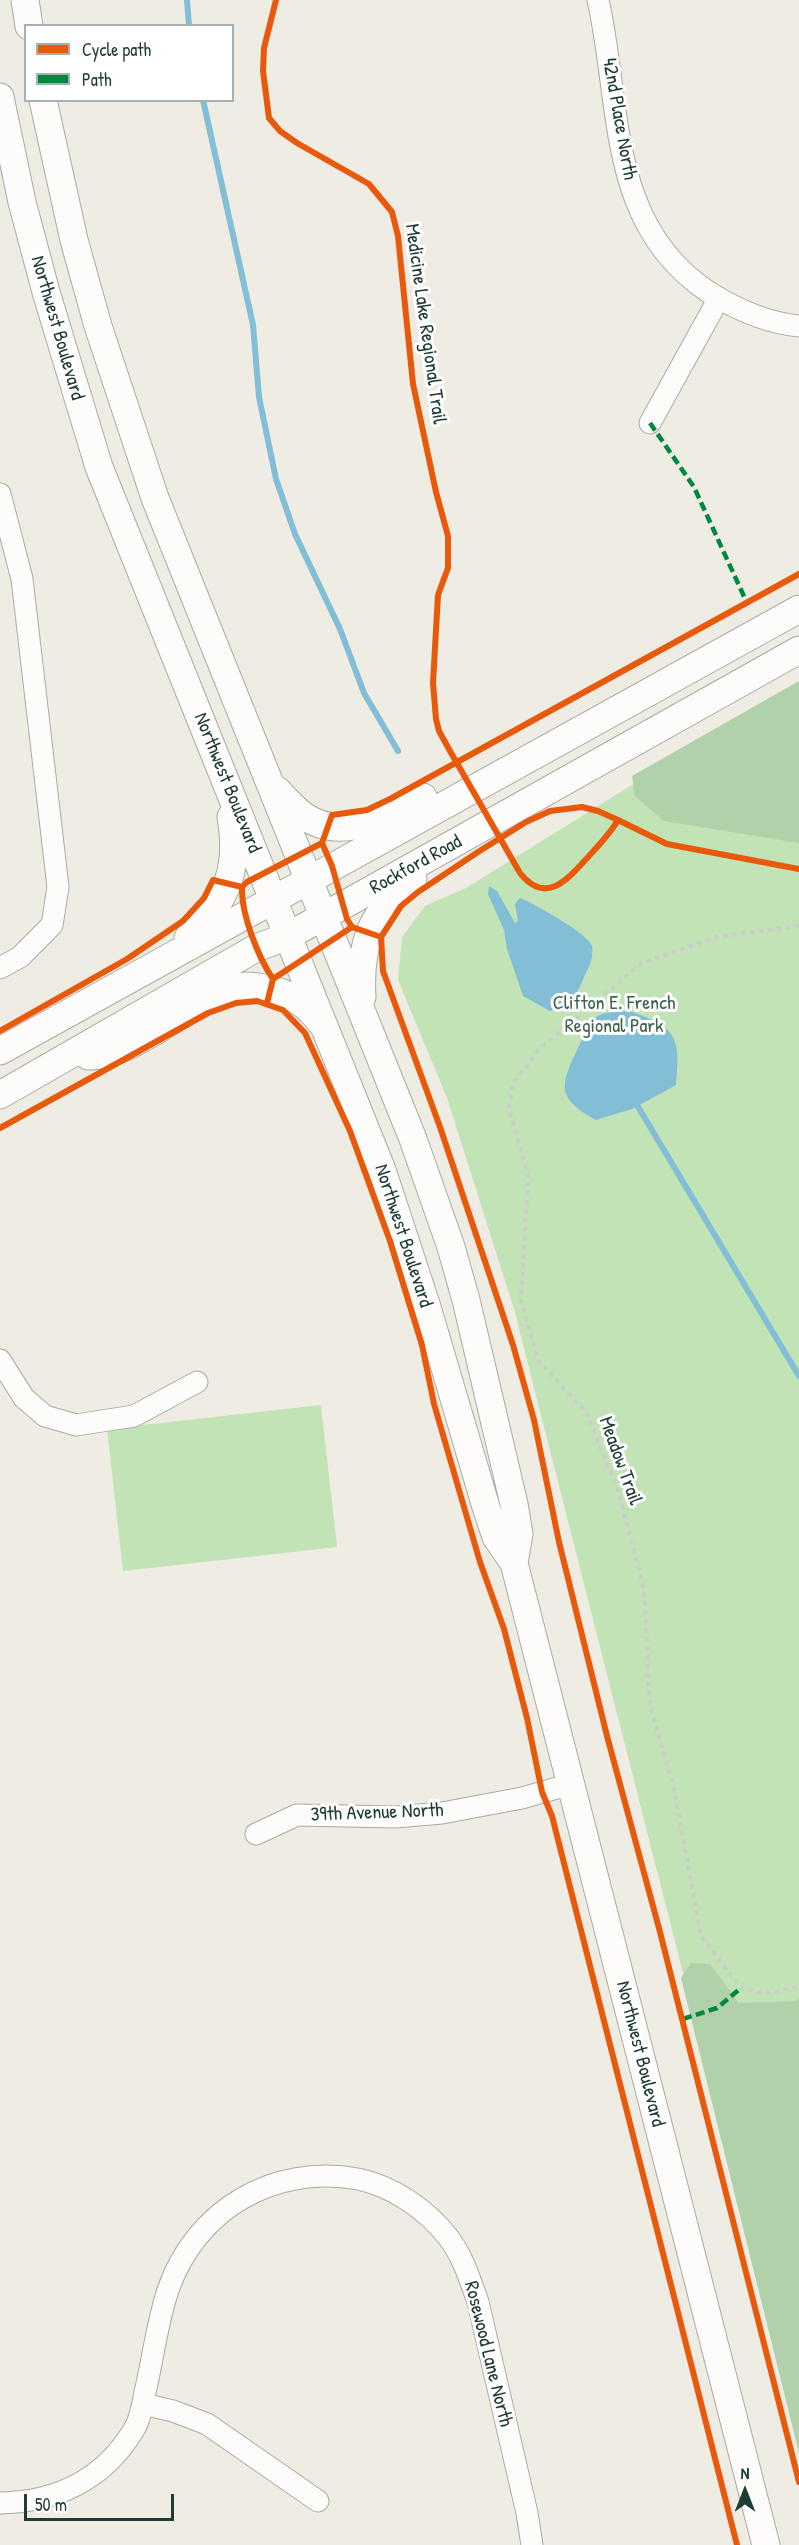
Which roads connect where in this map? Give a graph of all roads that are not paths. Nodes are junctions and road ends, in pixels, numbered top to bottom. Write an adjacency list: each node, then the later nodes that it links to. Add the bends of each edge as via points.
1 (25, 0): 3 (main road)
2 (598, 0): 6 (street, 42nd Place North, via 622,156 634,200 650,233 675,264)
3 (29, 24)
4 (0, 97): 14 (main road, Northwest Boulevard, via 46,292 99,467)
5 (43, 102): 13 (main road, Northwest Boulevard, via 74,240 125,412 155,498)
6 (719, 298): 7 (street, 42nd Place North, via 747,312); 8 (street)
7 (799, 326)
8 (650, 423)
9 (0, 494): 21 (street, via 22,579 58,887 52,925 20,957)
10 (799, 609): 12 (main road, Rockford Road)
11 (799, 650): 15 (main road, Rockford Road)
12 (504, 771): 13 (main road, via 472,770 365,825 345,828 304,816); 16 (main road, Rockford Road)
13 (269, 781): 16 (main road, Northwest Boulevard)
14 (227, 783): 17 (main road, Northwest Boulevard); 20 (main road, via 235,841 231,875 201,926)
15 (433, 855): 18 (main road, Rockford Road); 22 (main road, via 418,875 381,908 372,926 362,964)
16 (309, 879): 17 (main road, Rockford Road); 18 (main road, Northwest Boulevard)
17 (274, 899): 19 (main road, Northwest Boulevard); 20 (main road, Rockford Road)
18 (323, 916): 19 (main road, Rockford Road); 22 (main road, Northwest Boulevard)
19 (288, 936): 23 (main road, Northwest Boulevard); 25 (main road, Rockford Road, via 256,948)
20 (159, 963): 24 (main road, Rockford Road)
21 (0, 968)
22 (363, 1013): 29 (main road, Northwest Boulevard, via 414,1139 466,1300 514,1504 519,1534)
23 (328, 1033): 25 (main road, via 307,1006 291,997 262,987 233,988 102,1056); 29 (main road, Northwest Boulevard, via 400,1221 496,1537)
24 (0, 1051)
25 (69, 1056): 26 (main road, Rockford Road)
26 (0, 1095)
27 (0, 1360): 28 (street, via 24,1398 45,1416 76,1425 134,1416)
28 (197, 1382)
29 (514, 1563): 30 (main road, Northwest Boulevard)
30 (571, 1784): 31 (street, 39th Avenue North, via 442,1813 395,1817 297,1815); 36 (main road, Northwest Boulevard)
31 (256, 1834)
32 (143, 2404): 33 (street, via 207,2424); 34 (street, Rosewood Lane North, via 134,2430 81,2485 47,2498); 35 (street, Rosewood Lane North, via 168,2290 206,2225 234,2203 273,2184 334,2175 369,2181 400,2195 427,2217 448,2237 466,2269 478,2302)
33 (318, 2501)
34 (0, 2503)
35 (532, 2545)
36 (766, 2545)

